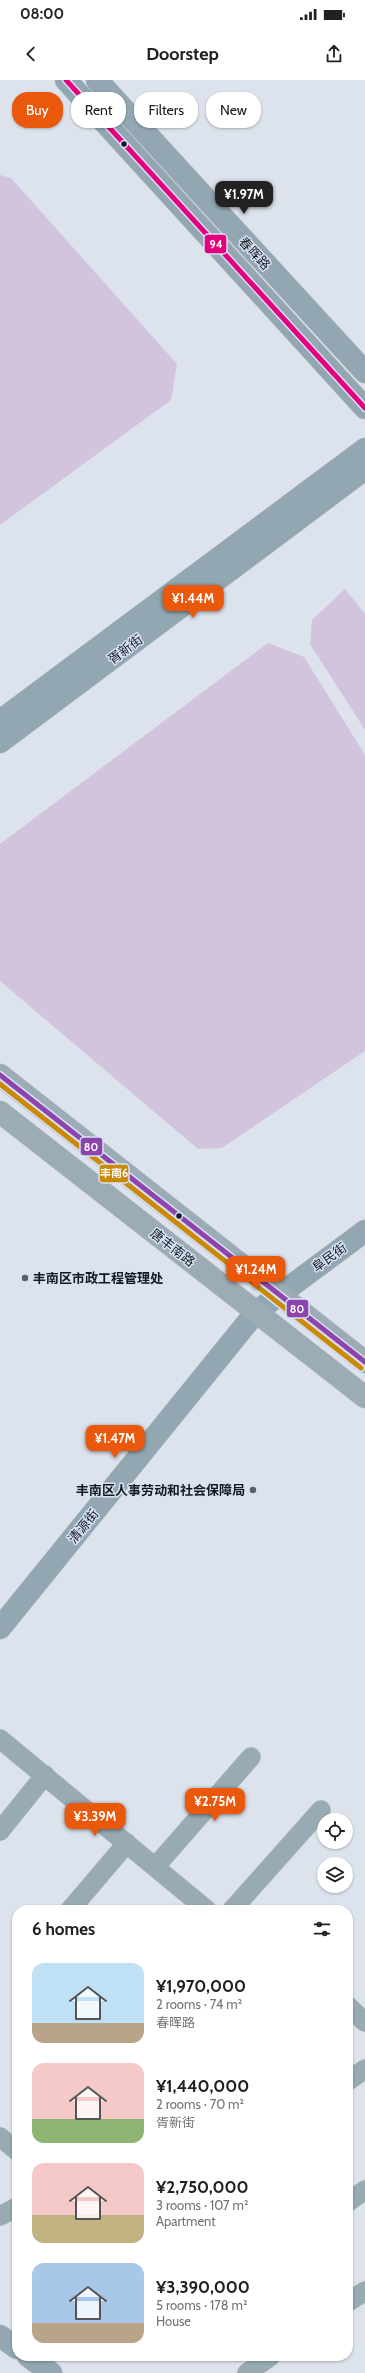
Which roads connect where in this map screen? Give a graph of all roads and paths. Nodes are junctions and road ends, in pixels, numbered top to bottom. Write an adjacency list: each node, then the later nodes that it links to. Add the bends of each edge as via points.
1 (66, 80): 4 (street, 春晖路)
2 (97, 80): 3 (street, 春晖路)
3 (365, 372)
4 (365, 408)
5 (365, 449): 7 (street, 胥新街)
6 (365, 469): 8 (street, 胥新街)
7 (0, 721)
8 (0, 742)
9 (0, 1075): 12 (main road)
10 (0, 1112): 13 (main road, 唐丰南路)
11 (365, 1231): 12 (street, 阜民街)
12 (278, 1294): 13 (street, 阜民街); 14 (main road)
13 (256, 1312): 15 (main road, 唐丰南路); 16 (street, 清源街)
14 (365, 1362)
15 (365, 1397)
16 (0, 1628)
17 (0, 1739): 19 (street)
18 (251, 1757): 23 (street)
19 (45, 1775): 21 (street); 22 (street)
20 (321, 1810): 26 (street)
21 (0, 1831)
22 (127, 1843): 23 (street); 24 (street)
23 (156, 1866): 25 (street)
24 (74, 1905)
25 (200, 1905)
26 (236, 1905)
27 (353, 2011): 28 (street)
28 (365, 2022)
29 (365, 2069): 30 (street)
30 (353, 2077)
31 (0, 2137): 32 (street)
32 (12, 2147)
33 (365, 2190): 34 (street)
34 (353, 2198)
35 (12, 2210): 36 (street)
36 (0, 2216)
37 (365, 2291): 38 (street)
38 (353, 2299)
39 (0, 2336): 40 (street)
40 (12, 2344)
41 (35, 2361): 43 (street)
42 (264, 2361): 44 (street)
43 (51, 2373)
44 (248, 2373)

